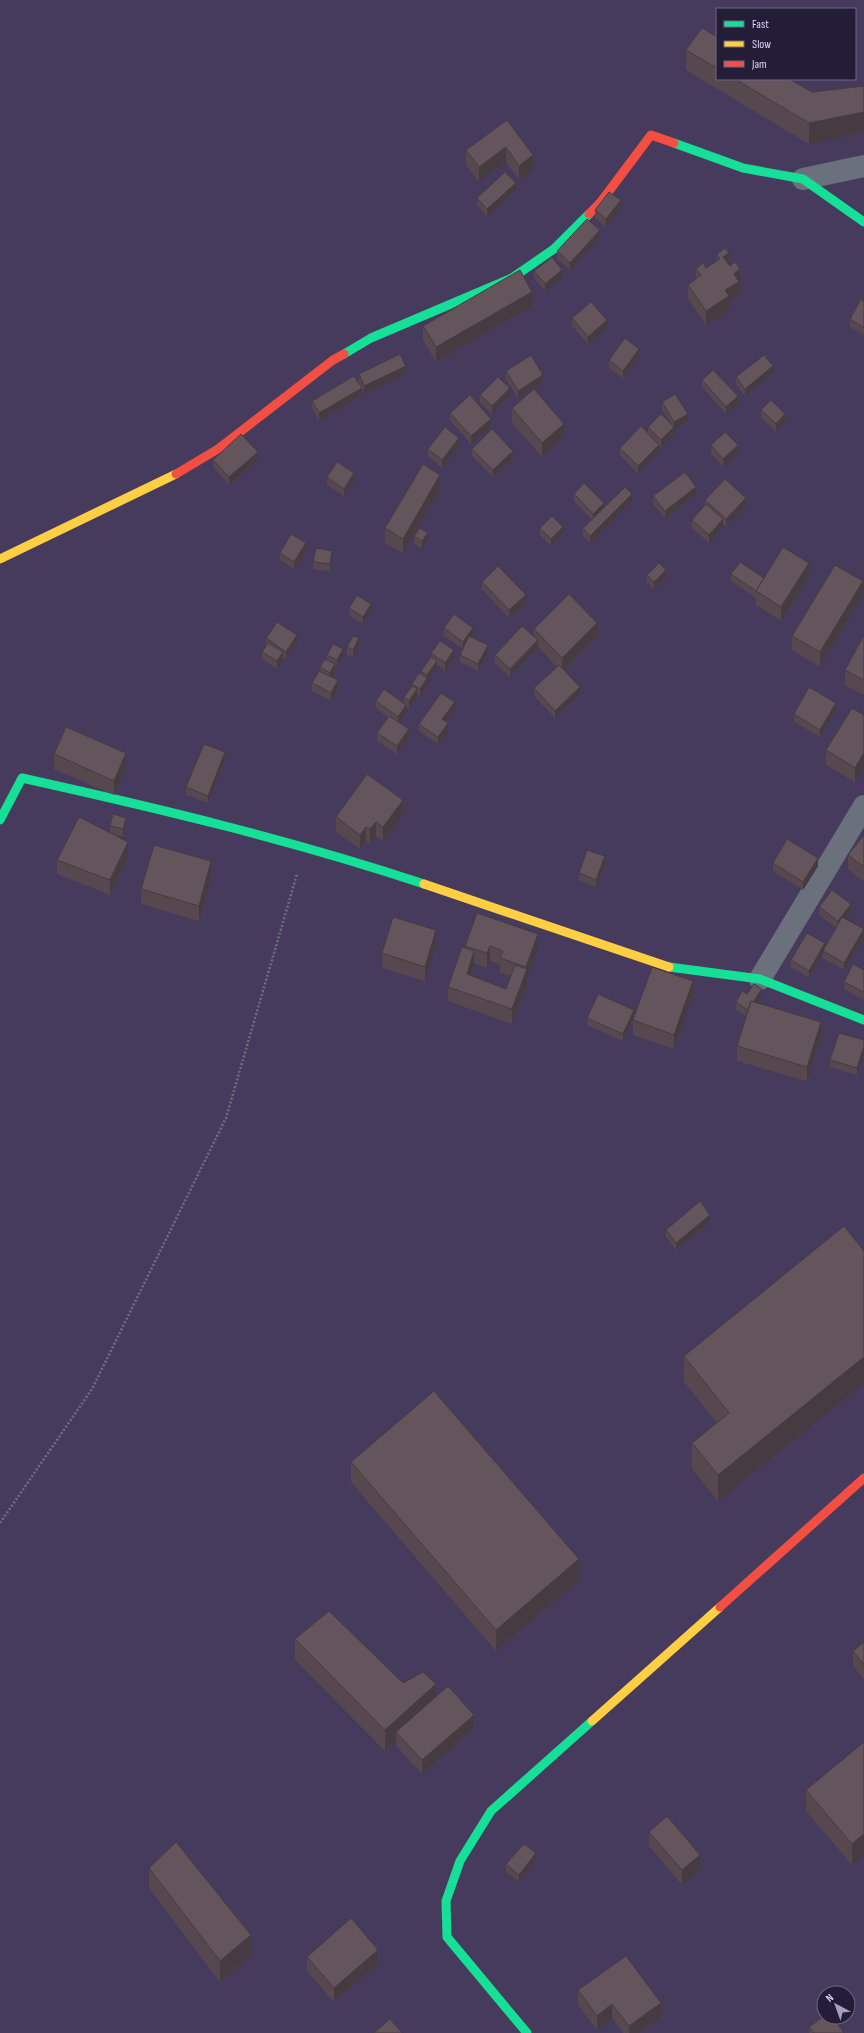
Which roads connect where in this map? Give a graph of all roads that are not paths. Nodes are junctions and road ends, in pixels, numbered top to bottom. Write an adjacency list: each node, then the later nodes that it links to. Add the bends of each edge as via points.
1 (864, 166): 2 (street)
2 (804, 179): 3 (street); 4 (street, via 743,168 651,135 600,202 554,249 512,278 371,338 333,360 218,449 182,472)
3 (864, 222)
4 (0, 559)
5 (864, 806): 7 (street)
6 (0, 820): 7 (street, via 22,778 113,798 348,860 676,969)
7 (760, 979): 8 (street)
8 (864, 1020)
9 (864, 1478): 10 (street, via 491,1811 460,1861 446,1901 447,1937)
10 (527, 2033)

